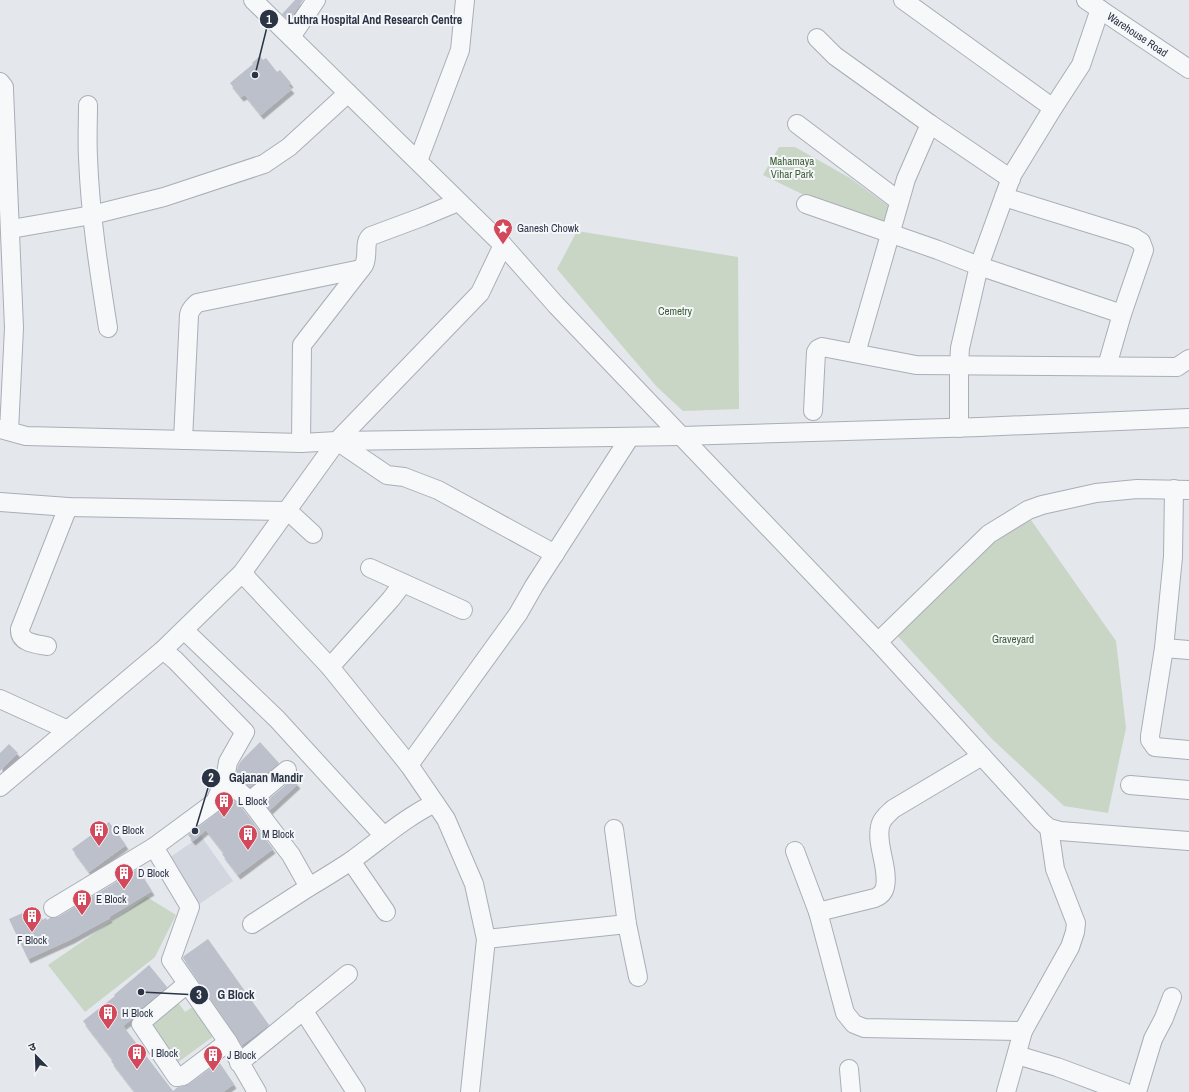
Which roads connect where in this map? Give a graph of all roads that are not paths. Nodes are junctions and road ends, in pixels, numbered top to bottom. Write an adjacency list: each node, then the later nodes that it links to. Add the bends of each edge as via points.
1 (253, 0): 6 (street)
2 (316, 0): 6 (street)
3 (465, 0): 15 (street, via 460,50)
4 (903, 0): 12 (street)
5 (1093, 5): 8 (street, Warehouse Road); 12 (street, via 1081,65)
6 (291, 37): 10 (street)
7 (816, 38): 14 (street, via 835,56)
8 (1189, 69)
9 (0, 82): 22 (street, via 4,87)
10 (348, 93): 15 (street); 21 (street, via 289,147 264,164 164,197)
11 (88, 105): 21 (street)
12 (1053, 108): 16 (street)
13 (797, 124): 18 (street)
14 (930, 124): 16 (street); 18 (street)
15 (418, 161): 19 (street)
16 (1011, 179): 17 (street)
17 (1004, 197): 25 (street); 27 (street, via 1133,237 1141,242 1144,250)
18 (899, 201): 23 (street)
19 (458, 202): 24 (street); 26 (street, via 369,237 366,243 366,259)
20 (806, 204): 23 (street)
21 (92, 216): 22 (street); 28 (street)
22 (10, 229): 36 (street, via 14,328)
23 (890, 233): 25 (street); 29 (street)
24 (503, 245): 37 (street, via 556,305); 40 (street, via 480,293)
25 (979, 266): 27 (street); 31 (street, via 960,348)
26 (361, 268): 39 (street, via 197,303 189,315); 41 (street, via 302,345)
27 (1122, 314): 32 (street)
28 (108, 328)
29 (856, 353): 31 (street, via 916,365); 33 (street, via 822,347 817,350)
30 (1189, 359): 32 (street, via 1177,366)
31 (959, 365): 32 (street); 35 (street)
32 (1106, 366)
33 (813, 410)
34 (1189, 418): 35 (street)
35 (960, 428): 37 (street)
36 (4, 430): 39 (street, via 26,436)
37 (681, 436): 38 (street); 54 (street)
38 (630, 437): 40 (street); 47 (street)
39 (183, 440): 41 (street)
40 (337, 441): 41 (street); 45 (street); 47 (street, via 387,475 404,477 438,490)
41 (301, 443)
42 (1181, 490): 48 (street); 54 (street, via 1137,489 1096,493 1028,510 990,534)
43 (0, 502): 44 (street)
44 (68, 507): 45 (street); 55 (street, via 20,628 21,636 25,640)
45 (288, 511): 46 (street); 50 (street)
46 (313, 534)
47 (555, 554): 64 (street, via 518,614)
48 (1181, 558): 56 (street)
49 (370, 568): 51 (street)
50 (242, 573): 53 (street); 59 (street)
51 (403, 583): 52 (street); 59 (street)
52 (462, 610)
53 (184, 630): 57 (street); 74 (street, via 277,719)
54 (878, 642): 63 (street)
55 (47, 646)
56 (1164, 648): 58 (street); 62 (street, via 1150,740 1158,748)
57 (163, 650): 61 (street); 66 (street, via 245,732 228,762)
58 (1189, 650)
59 (330, 667): 64 (street)
60 (0, 698): 61 (street)
61 (68, 730): 68 (street)
62 (1189, 750)
63 (982, 756): 72 (street); 82 (street, via 893,809 882,820 880,845 885,886 879,896)
64 (409, 765): 71 (street)
65 (287, 770): 70 (street)
66 (225, 779): 70 (street); 76 (street, via 216,802)
67 (1130, 785): 69 (street)
68 (0, 787)
69 (1189, 790)
70 (250, 801): 79 (street, via 291,855)
71 (435, 803): 74 (street); 85 (street, via 446,819 474,884)
72 (1049, 828): 75 (street); 91 (street, via 1055,869 1070,905 1076,928 1070,947)
73 (614, 830): 84 (street)
74 (383, 836): 78 (street)
75 (1189, 841)
76 (154, 847): 80 (street); 88 (street, via 190,907 171,960)
77 (795, 851): 82 (street)
78 (351, 861): 79 (street); 81 (street)
79 (309, 887): 83 (street)
80 (54, 908)
81 (386, 912)
82 (818, 912): 91 (street, via 845,1013 859,1027)
83 (252, 924)
84 (627, 924): 85 (street); 87 (street)
85 (486, 939): 98 (street)
86 (348, 974): 90 (street)
87 (638, 977)
88 (187, 984): 92 (street); 92 (street, via 141,1024 177,1077 183,1076)
89 (1172, 997): 102 (street, via 1153,1039)
90 (303, 1010): 94 (street); 97 (street)
91 (1023, 1031): 93 (street)
92 (228, 1042): 94 (street)
93 (1017, 1055): 100 (street); 101 (street)
94 (239, 1063): 96 (street)
95 (849, 1069): 99 (street)
96 (257, 1092)
97 (356, 1092)
98 (470, 1092)
99 (850, 1092)
100 (1006, 1092)
101 (1124, 1092)
102 (1137, 1092)

